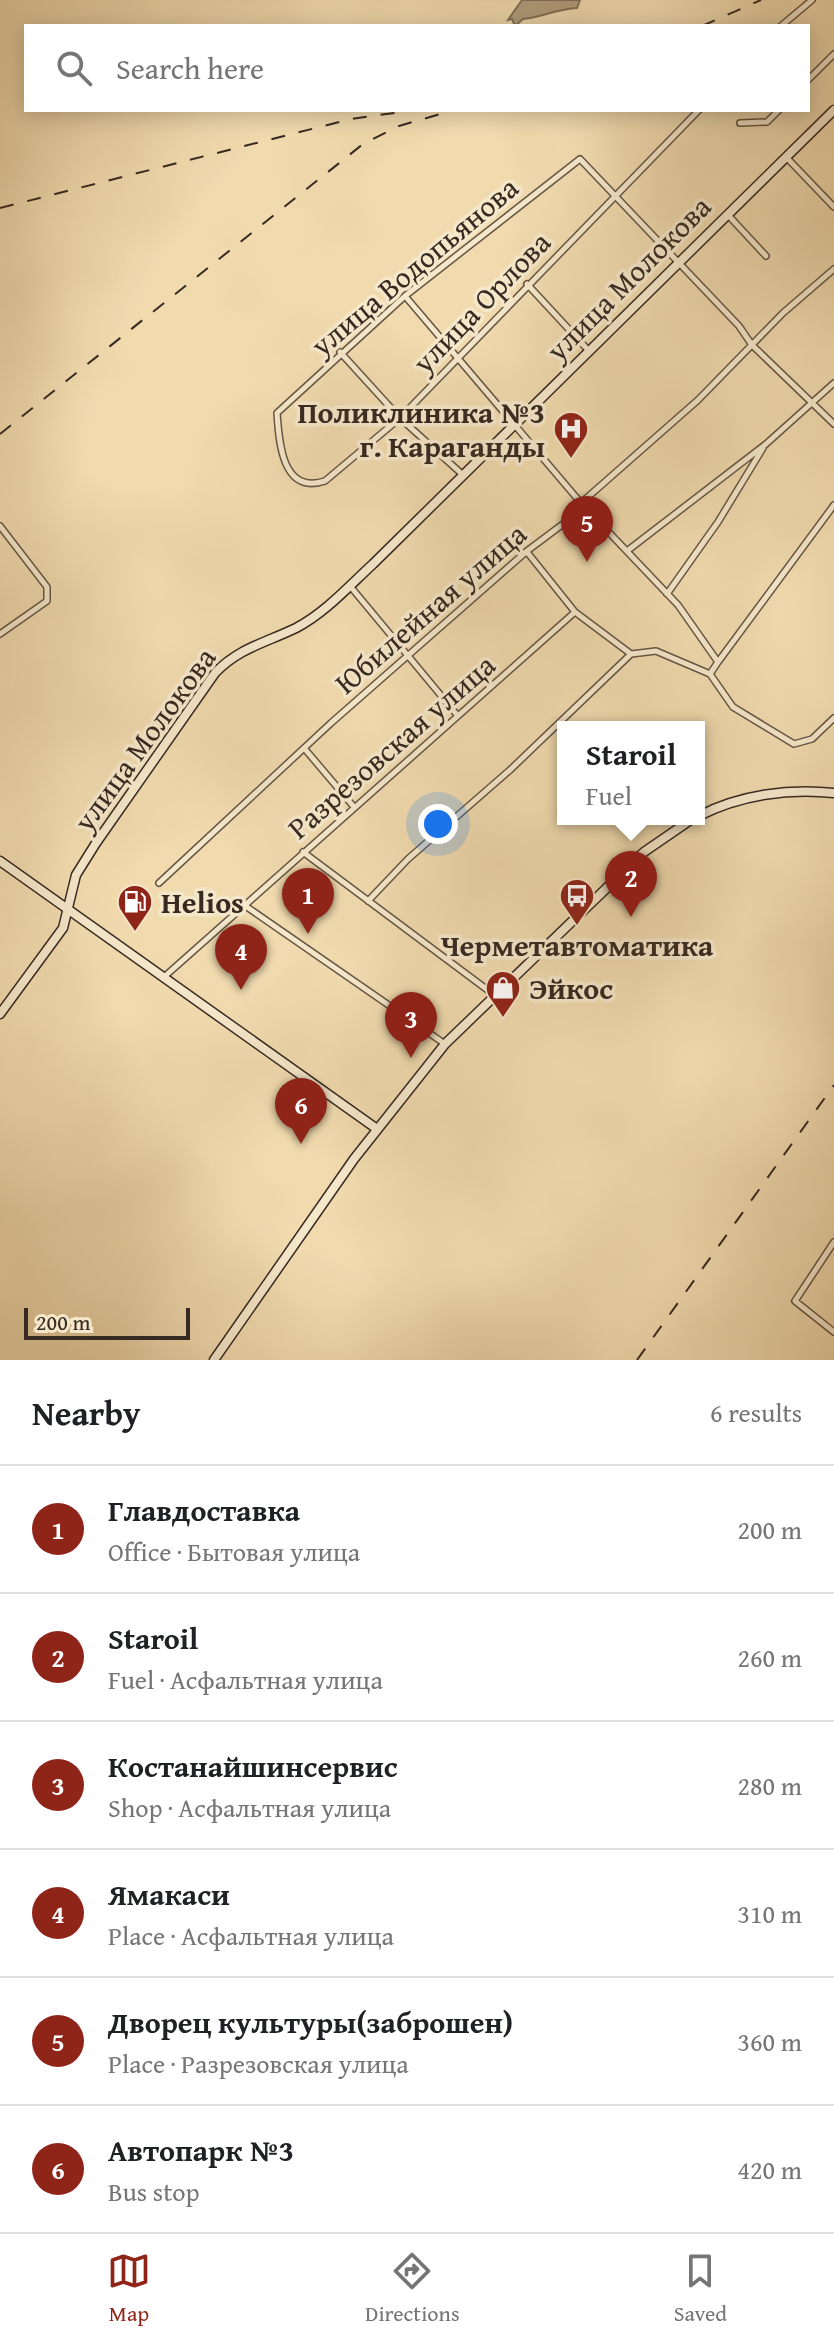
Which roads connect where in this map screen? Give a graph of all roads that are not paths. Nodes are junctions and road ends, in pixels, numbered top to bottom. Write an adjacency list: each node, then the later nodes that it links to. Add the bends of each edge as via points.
1 (812, 0): 2 (street)
2 (783, 24)
3 (834, 54): 4 (street)
4 (810, 78)
5 (834, 110): 9 (main road, улица Молокова)
6 (697, 112): 10 (street, улица Орлова)
7 (777, 112): 8 (street, via 767,122)
8 (740, 123)
9 (786, 157): 11 (street); 12 (main road, улица Молокова)
10 (614, 197): 14 (street); 16 (street, улица Орлова); 17 (street, улица Водопьянова, via 580,159)
11 (834, 207)
12 (727, 214): 13 (street); 14 (main road, улица Молокова)
13 (766, 256)
14 (678, 262): 18 (street); 19 (main road, улица Молокова)
15 (834, 270): 18 (street, Юбилейная улица)
16 (527, 284): 19 (street); 21 (street, улица Орлова)
17 (405, 296): 20 (street, улица Водопьянова); 21 (street)
18 (752, 345): 23 (street); 30 (street, Юбилейная улица)
19 (589, 351): 26 (main road, улица Молокова)
20 (340, 352): 24 (street); 28 (street, улица Водопьянова, via 277,413)
21 (456, 358): 24 (street, улица Орлова); 26 (street)
22 (834, 383): 23 (street)
23 (812, 404): 25 (street); 27 (street)
24 (400, 418): 28 (street, улица Орлова, via 325,481 301,481); 29 (street)
25 (834, 424)
26 (515, 425): 29 (main road, улица Молокова); 30 (street)
27 (766, 444): 34 (street); 36 (street)
28 (283, 461)
29 (464, 475): 35 (main road, улица Молокова)
30 (581, 503): 33 (street, Юбилейная улица, via 571,518); 34 (street)
31 (834, 505): 41 (street)
32 (0, 526): 38 (street, via 47,587 47,601)
33 (527, 551): 37 (street); 40 (street, Юбилейная улица)
34 (627, 551): 36 (street)
35 (349, 586): 40 (street); 57 (main road, улица Молокова, via 318,614 240,650 215,673 76,875)
36 (667, 594): 41 (street)
37 (575, 612): 39 (street); 43 (street, Разрезовская улица)
38 (0, 634)
39 (631, 654): 42 (street, via 656,651); 45 (street)
40 (409, 655): 43 (street); 47 (street, Юбилейная улица)
41 (718, 662): 42 (street)
42 (710, 674): 44 (street, via 733,707 794,744 812,739)
43 (458, 716): 49 (street, Разрезовская улица)
44 (834, 718)
45 (561, 721)
46 (557, 725): 55 (street)
47 (304, 748): 49 (street); 54 (street, Юбилейная улица)
48 (834, 793): 50 (main road, via 757,796)
49 (354, 807): 52 (street, Разрезовская улица)
50 (705, 814)
51 (683, 825): 59 (main road, via 644,852)
52 (303, 852): 55 (street); 56 (street, Разрезовская улица)
53 (0, 861): 57 (main road)
54 (159, 883)
55 (368, 901): 59 (street)
56 (244, 905): 58 (street, Разрезовская улица); 61 (street)
57 (69, 909): 58 (main road); 60 (main road, улица Молокова, via 54,943)
58 (164, 977): 62 (main road)
59 (493, 994): 61 (main road)
60 (0, 1014)
61 (445, 1044): 62 (main road)
62 (377, 1129): 65 (main road)
63 (834, 1242): 64 (street, via 795,1298 798,1306)
64 (834, 1332)
65 (214, 1360)

